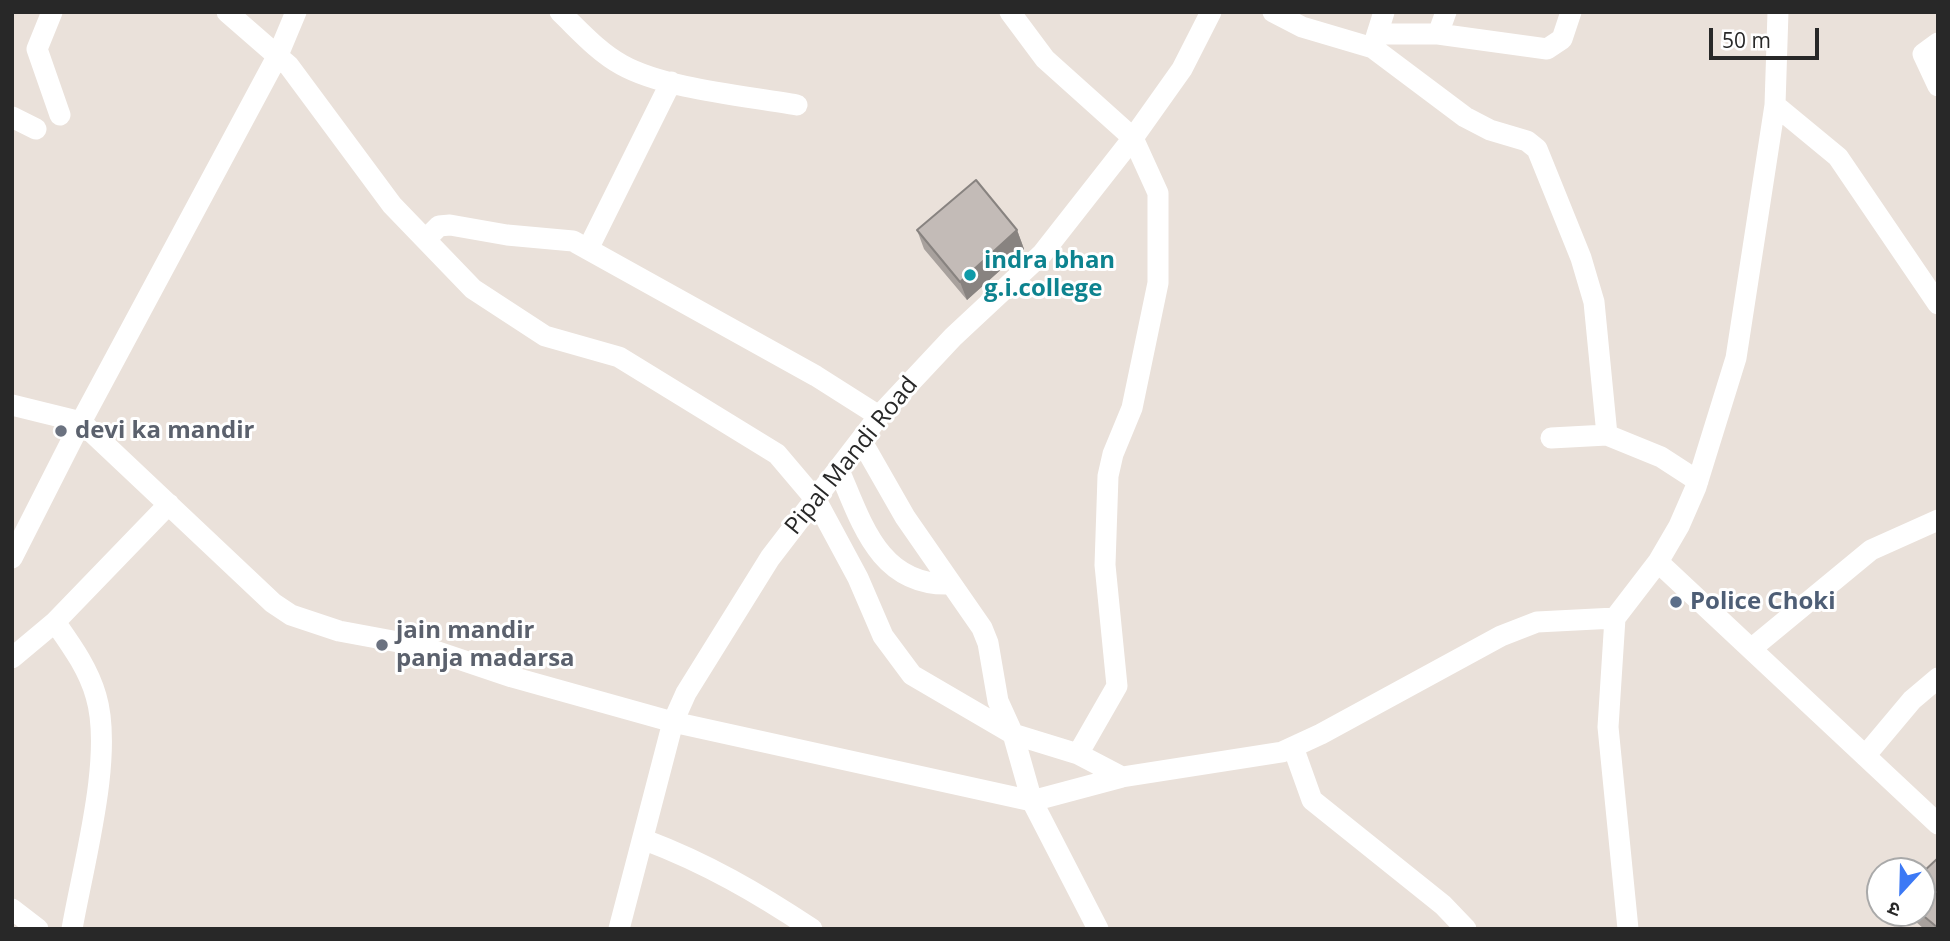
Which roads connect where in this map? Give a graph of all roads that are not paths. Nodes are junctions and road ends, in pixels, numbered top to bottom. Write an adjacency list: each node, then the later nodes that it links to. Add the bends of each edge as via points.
1 (52, 12): 20 (street, via 37,50)
2 (227, 12): 15 (street)
3 (296, 12): 15 (street)
4 (560, 12): 16 (street, via 606,55 638,73)
5 (1010, 12): 23 (street, via 1045,59)
6 (1211, 12): 23 (street, Pipal Mandi Road, via 1182,69)
7 (1273, 12): 13 (street, via 1302,27)
8 (1384, 12): 13 (street)
9 (1446, 12): 12 (street)
10 (1571, 12): 12 (street, via 1562,39 1547,49)
11 (1777, 12): 19 (street)
12 (1438, 34): 13 (street)
13 (1375, 41): 30 (street, via 1465,117 1537,149 1594,302)
14 (1938, 43): 17 (street, via 1923,54)
15 (278, 55): 24 (street, via 392,205); 29 (street)
16 (671, 82): 18 (street); 25 (street)
17 (1938, 86)
18 (797, 104)
19 (1775, 105): 26 (street, via 1838,157); 34 (street, via 1736,358)
20 (60, 115)
21 (12, 117): 22 (street)
22 (36, 129)
23 (1133, 138): 28 (street, Pipal Mandi Road, via 1042,254); 49 (street, via 1158,194 1158,283 1132,408 1108,476 1105,565 1117,686)
24 (426, 239): 25 (street, via 439,226 450,225 563,238); 35 (street, via 473,289 523,325 553,339 619,357 684,394 777,454)
25 (588, 249): 28 (street)
26 (1938, 304)
27 (12, 405): 29 (street)
28 (879, 416): 32 (street, Pipal Mandi Road)
29 (81, 422): 36 (street); 38 (street)
30 (1607, 435): 31 (street); 34 (street, via 1661,457)
31 (1551, 438)
32 (861, 440): 33 (street, Pipal Mandi Road); 40 (street)
33 (839, 470): 35 (street, Pipal Mandi Road); 40 (street, via 866,535 880,553 917,581)
34 (1698, 481): 39 (street)
35 (816, 500): 46 (street, Pipal Mandi Road, via 770,558 686,693); 47 (street, via 897,659 928,687)
36 (169, 504): 42 (street); 46 (street, via 290,615 339,631 420,646)
37 (1938, 520): 43 (street, via 1871,550)
38 (12, 558)
39 (1658, 562): 41 (street); 43 (street)
40 (951, 584): 47 (street, via 982,628 998,701)
41 (1615, 618): 48 (street, via 1537,622 1501,636); 62 (street, via 1608,727)
42 (55, 622): 44 (street); 57 (street, via 82,662 96,695 104,736)
43 (1751, 649): 50 (street)
44 (12, 658)
45 (1938, 678): 50 (street, via 1904,708)
46 (673, 722): 52 (street); 54 (street, Pipal Mandi Road)
47 (1013, 734): 49 (street); 52 (street)
48 (1293, 747): 51 (street, via 1248,759); 61 (street, via 1312,800 1443,905)
49 (1078, 754): 51 (street)
50 (1865, 756): 53 (street)
51 (1122, 778): 52 (street)
52 (1032, 801): 60 (street)
53 (1938, 824)
54 (645, 840): 58 (street, Pipal Mandi Road); 59 (street, via 748,887)
55 (12, 909): 56 (street)
56 (38, 929)
57 (72, 929)
58 (619, 929)
59 (812, 929)
60 (1098, 929)
61 (1466, 929)
62 (1628, 929)

